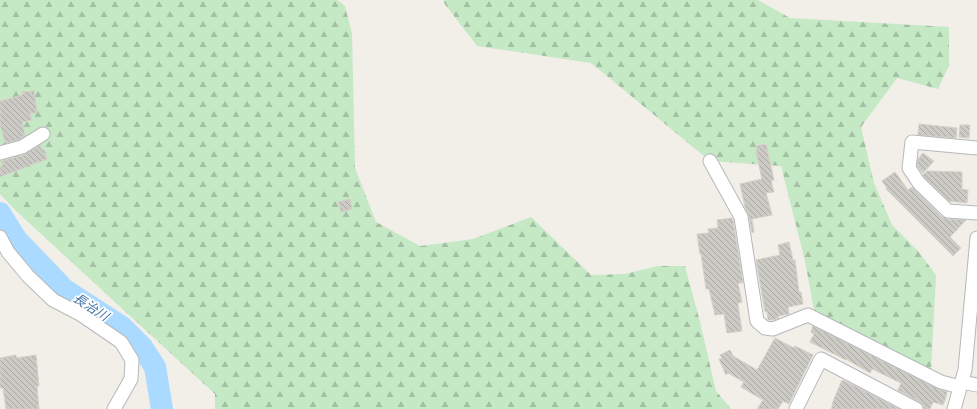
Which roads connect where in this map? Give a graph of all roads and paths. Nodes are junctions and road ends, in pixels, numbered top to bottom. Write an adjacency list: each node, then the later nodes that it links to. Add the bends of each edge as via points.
1 (43, 134): 3 (street, via 22,147)
2 (977, 148): 5 (street, via 912,142 909,168 918,184 948,211)
3 (0, 153)
4 (710, 161): 9 (street, via 741,217 757,321 765,328 773,328 808,315 941,382)
5 (977, 213)
6 (0, 237): 11 (street, via 8,252 53,300 80,314 121,342 132,360 131,380)
7 (977, 238): 8 (street)
8 (973, 323): 9 (street)
9 (961, 385): 10 (street); 14 (street)
10 (977, 385)
11 (114, 409)
12 (796, 409): 13 (street, via 821,359)
13 (916, 409)
14 (954, 409)

